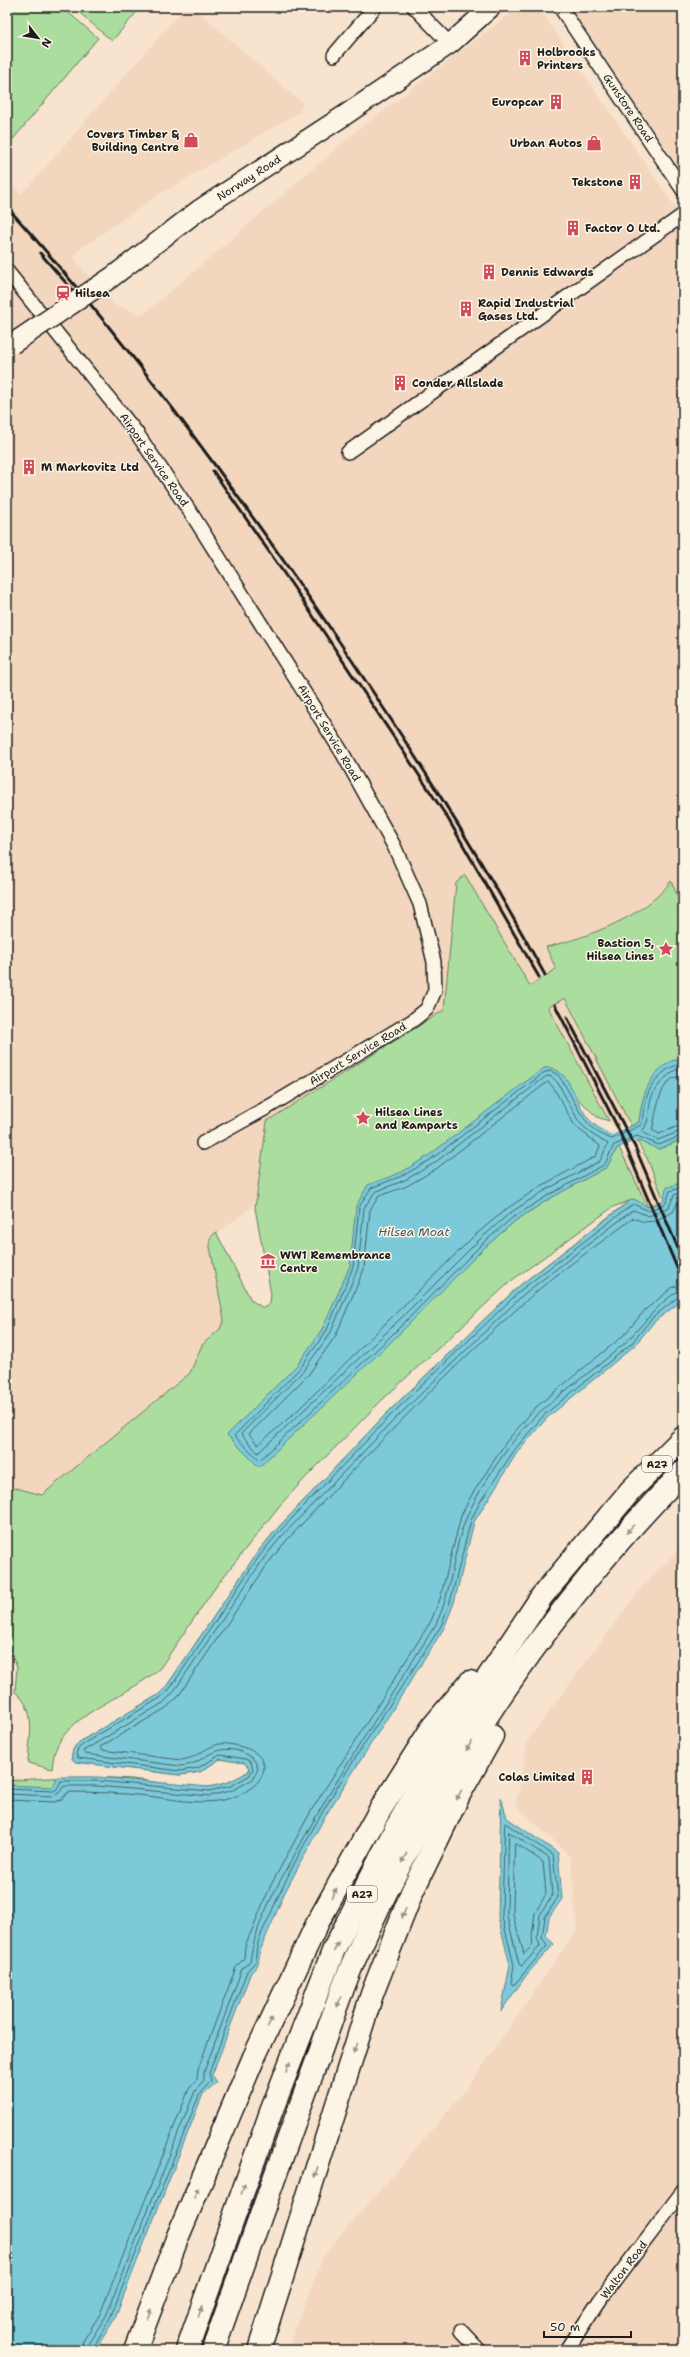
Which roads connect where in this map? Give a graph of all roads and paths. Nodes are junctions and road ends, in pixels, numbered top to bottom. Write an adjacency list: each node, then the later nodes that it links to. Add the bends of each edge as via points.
1 (375, 7): 6 (street)
2 (414, 7): 5 (street)
3 (491, 7): 5 (street, Norway Road)
4 (560, 7): 7 (street, Gunstore Road)
5 (450, 44): 10 (street, Norway Road, bridge, via 199,210 112,277)
6 (334, 56)
7 (683, 190)
8 (683, 215): 11 (street)
9 (7, 271): 12 (street, Airport Service Road, via 136,432 193,516 343,754 394,846 420,904 434,962 434,990 427,1008 412,1021)
10 (9, 346)
11 (348, 452)
12 (203, 1143)
13 (683, 1438): 15 (highway, A27, via 631,1490)
14 (683, 1472): 16 (highway, A27, one-way to 16, via 606,1556)
15 (542, 1596): 19 (highway, A27, one-way to 15, via 271,2112 334,1949 430,1768 481,1685); 20 (highway, one-way to 15, via 178,2236 254,2057 318,1922 380,1810 433,1726)
16 (560, 1615): 21 (highway, A27, one-way to 21, via 504,1692 468,1748 390,1882 355,1958); 22 (highway, one-way to 22, via 459,1795 412,1892 372,1994)
17 (683, 2191): 24 (street, Walton Road, via 600,2300)
18 (461, 2331): 23 (street)
19 (187, 2349)
20 (135, 2350)
21 (213, 2350)
22 (259, 2350)
23 (479, 2350)
24 (567, 2350)

